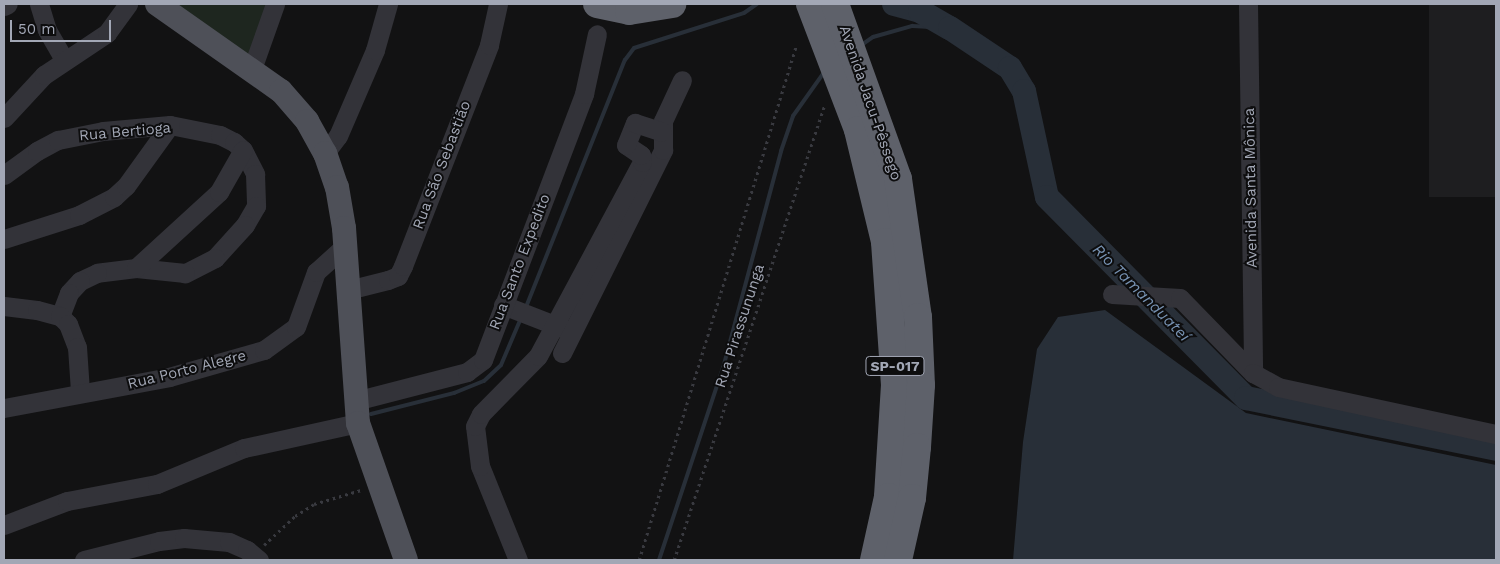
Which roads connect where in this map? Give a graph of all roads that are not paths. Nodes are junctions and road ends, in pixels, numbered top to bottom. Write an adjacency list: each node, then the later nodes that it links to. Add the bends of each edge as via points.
1 (8, 4): 13 (street)
2 (39, 4): 15 (street, via 47,30)
3 (128, 4): 15 (street, via 107,32)
4 (275, 4): 16 (street)
5 (388, 4): 22 (street, via 376,50 338,136)
6 (498, 4): 27 (street, Rua São Sebastião, via 489,44 398,276)
7 (598, 4): 8 (highway, via 628,11)
8 (672, 4)
9 (810, 4): 44 (highway, Avenida Jacu-Pêssego / SP-017, via 844,90 870,171 885,242 895,385 888,497)
10 (835, 4): 45 (highway, Avenida Jacu-Pêssego / SP-017, via 898,179 918,317 921,384 912,498)
11 (1248, 4): 34 (street, Avenida Santa Mônica)
12 (161, 5): 16 (main road)
13 (4, 6)
14 (597, 34): 30 (street, Rua Santo Expedito, via 584,94)
15 (64, 60): 18 (street)
16 (252, 69): 22 (main road, via 296,107)
17 (682, 80): 20 (street, via 667,109)
18 (7, 111)
19 (170, 125): 21 (street, Rua Bertioga, via 220,135); 23 (street, Rua Bertioga, via 102,131 58,140); 24 (street, via 126,186 114,197 78,214)
20 (662, 132): 32 (street, via 663,150); 32 (street, via 635,123 626,145 641,155 642,162)
21 (243, 150): 26 (street, via 219,192); 26 (street, via 255,174 258,193 256,206 245,225 215,258 201,267 185,273)
22 (325, 153): 25 (main road, via 337,187)
23 (4, 176)
24 (4, 239)
25 (345, 246): 27 (main road); 35 (street, Rua Porto Alegre, via 316,272 296,327 264,350 169,377)
26 (136, 268): 31 (street, via 116,268 80,281 69,293)
27 (348, 290): 37 (main road)
28 (1112, 294): 34 (street, via 1180,298)
29 (4, 306): 31 (street)
30 (517, 310): 32 (street); 37 (street, Rua Santo Expedito, via 474,368)
31 (60, 316): 35 (street, via 74,333)
32 (563, 328): 33 (street); 43 (street, via 481,414 475,426 480,466)
33 (562, 354)
34 (1253, 373): 38 (street, via 1278,388)
35 (80, 391): 36 (street, Rua Porto Alegre)
36 (4, 408)
37 (356, 412): 39 (street, Rua Santo Expedito, via 244,448 157,484 67,501); 42 (main road)
38 (1496, 434)
39 (4, 525)
40 (257, 557): 41 (street, via 228,542 184,538)
41 (84, 560)
42 (406, 560)
43 (518, 560)
44 (874, 560)
45 (898, 560)

